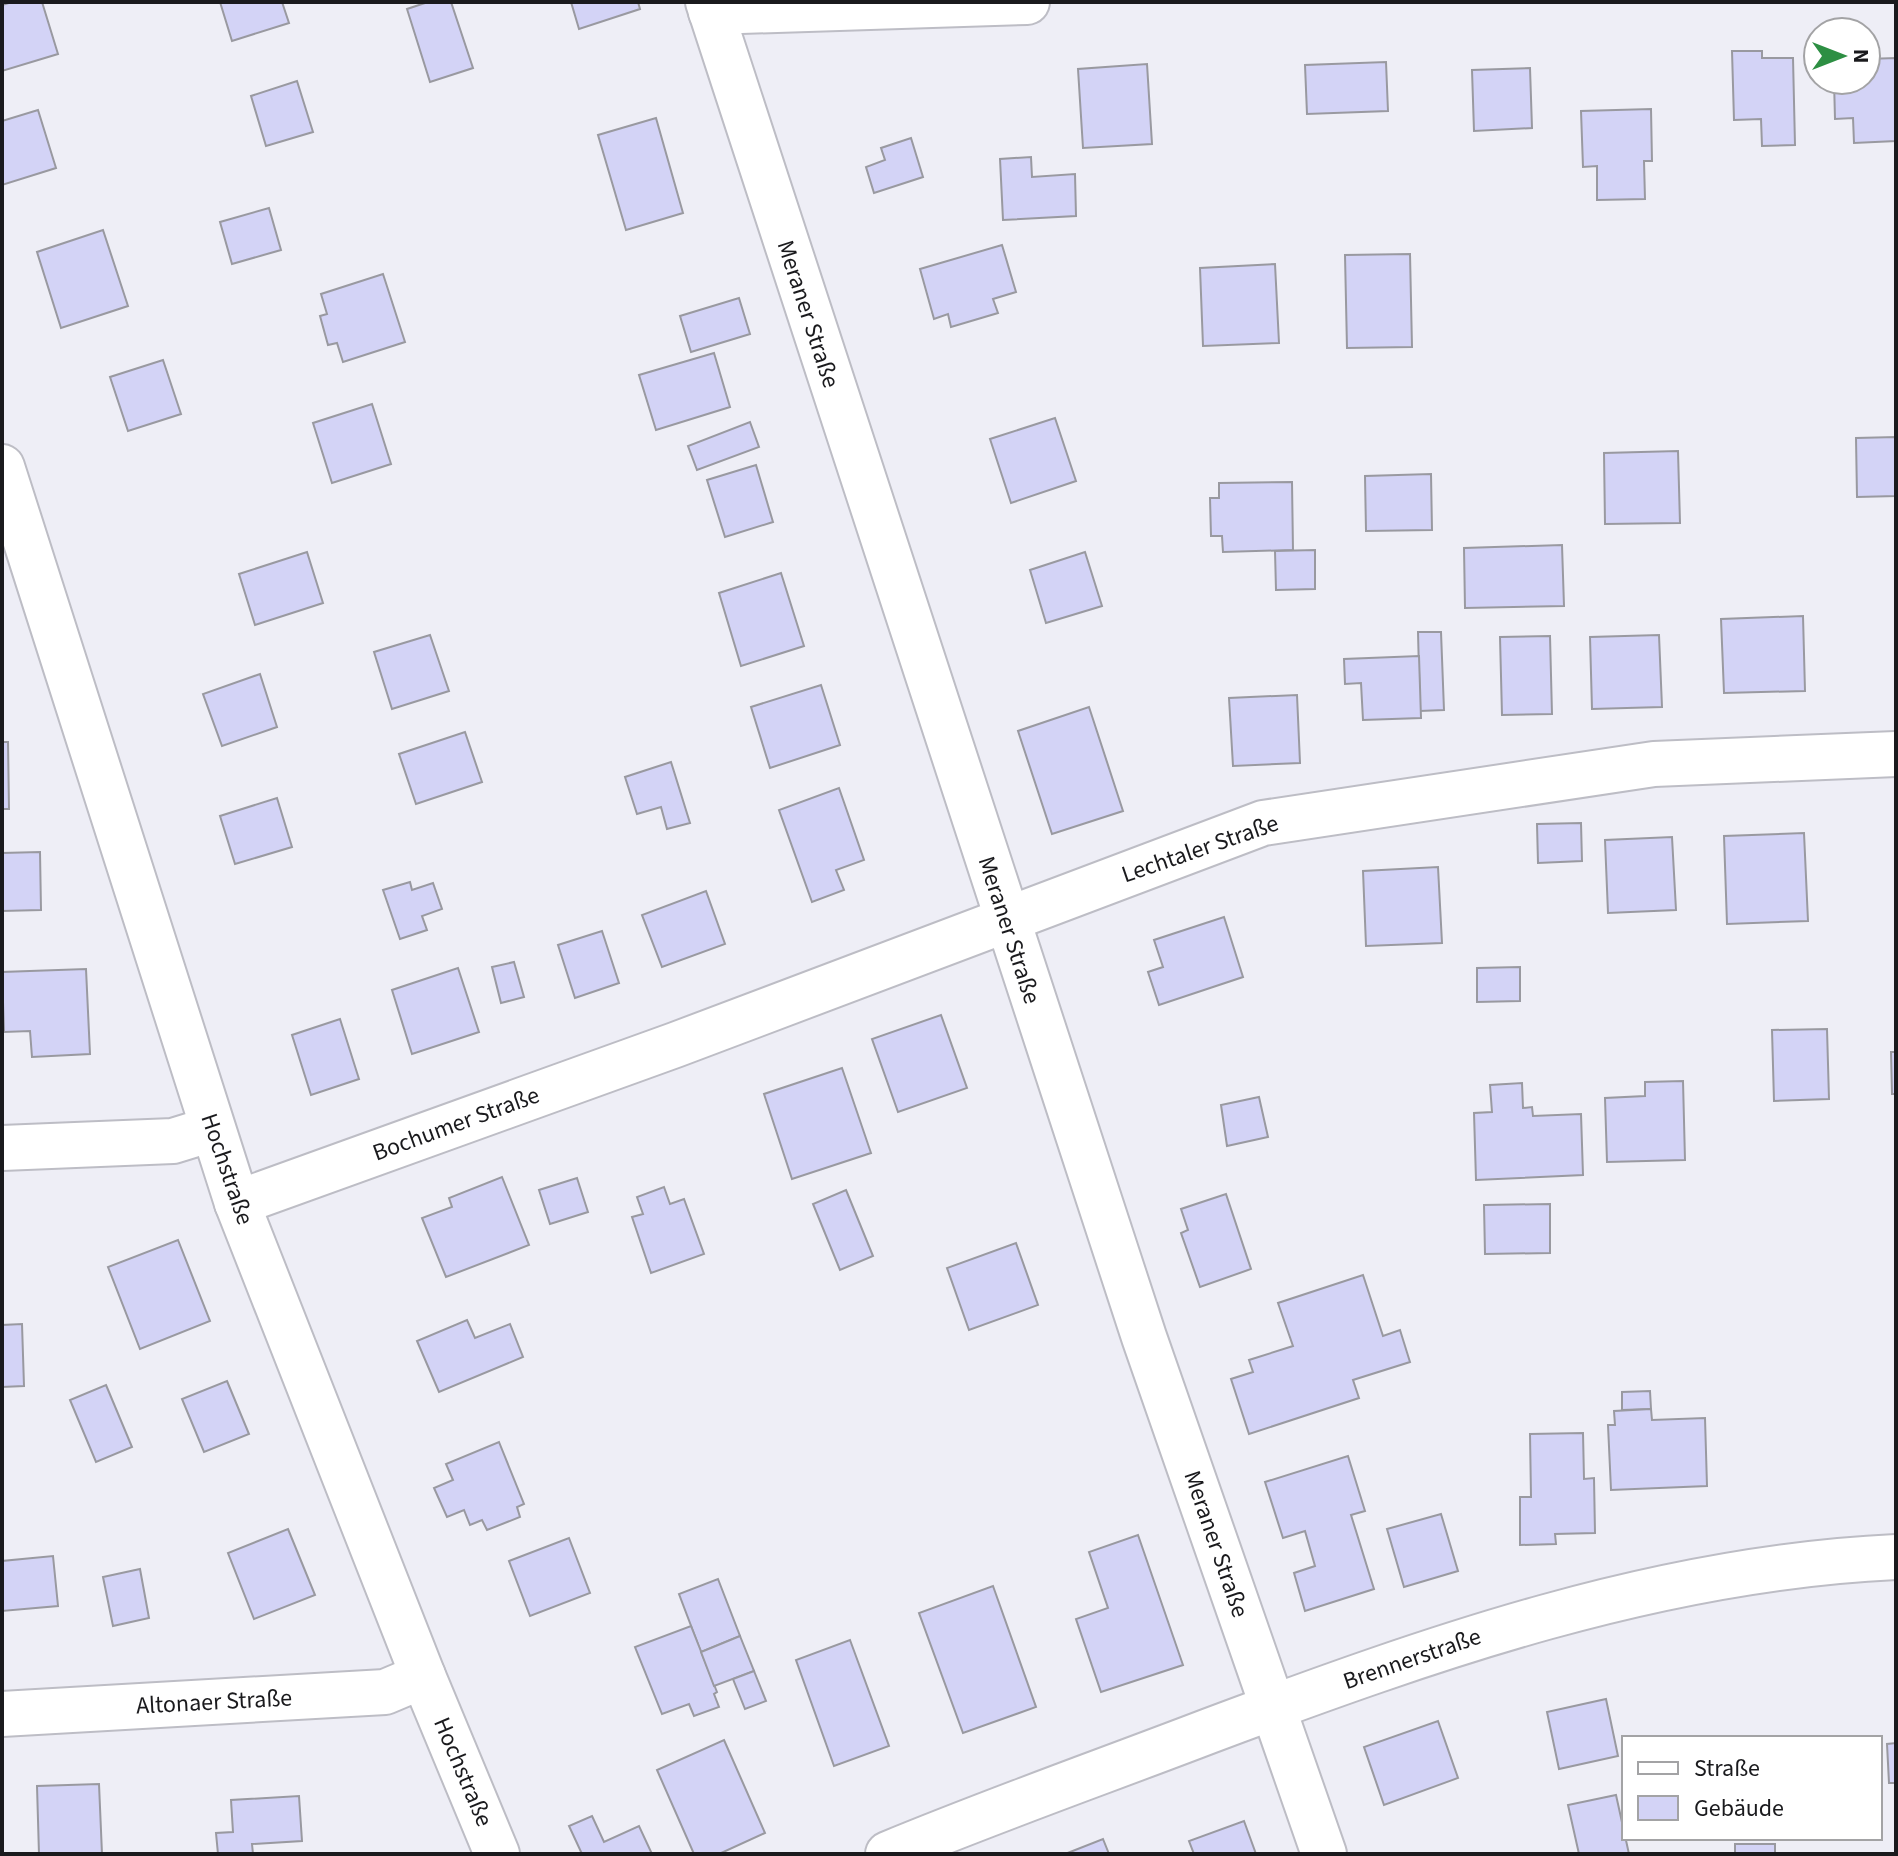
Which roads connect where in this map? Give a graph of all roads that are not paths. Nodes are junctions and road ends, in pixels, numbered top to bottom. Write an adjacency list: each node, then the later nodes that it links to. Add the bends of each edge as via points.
1 (1027, 2): 2 (street)
2 (709, 7): 5 (street, Meraner Straße)
3 (2, 467): 7 (street, Hochstraße)
4 (1896, 754): 5 (street, Lechtaler Straße, via 1654,764 1263,823)
5 (1006, 920): 6 (street, Lechtaler Straße); 12 (street, Meraner Straße)
6 (675, 1045): 9 (street, Bochumer Straße)
7 (212, 1129): 8 (street, via 173,1141); 9 (street, Hochstraße)
8 (2, 1148)
9 (237, 1203): 11 (street, Hochstraße)
10 (1896, 1557): 12 (street, Brennerstraße, via 1776,1568 1632,1593 1478,1636)
11 (423, 1676): 13 (street, Altonaer Straße, via 385,1692); 14 (street, Hochstraße)
12 (1273, 1707): 15 (street, Brennerstraße); 16 (street, Meraner Straße)
13 (2, 1714)
14 (497, 1854)
15 (888, 1854)
16 (1324, 1854)

